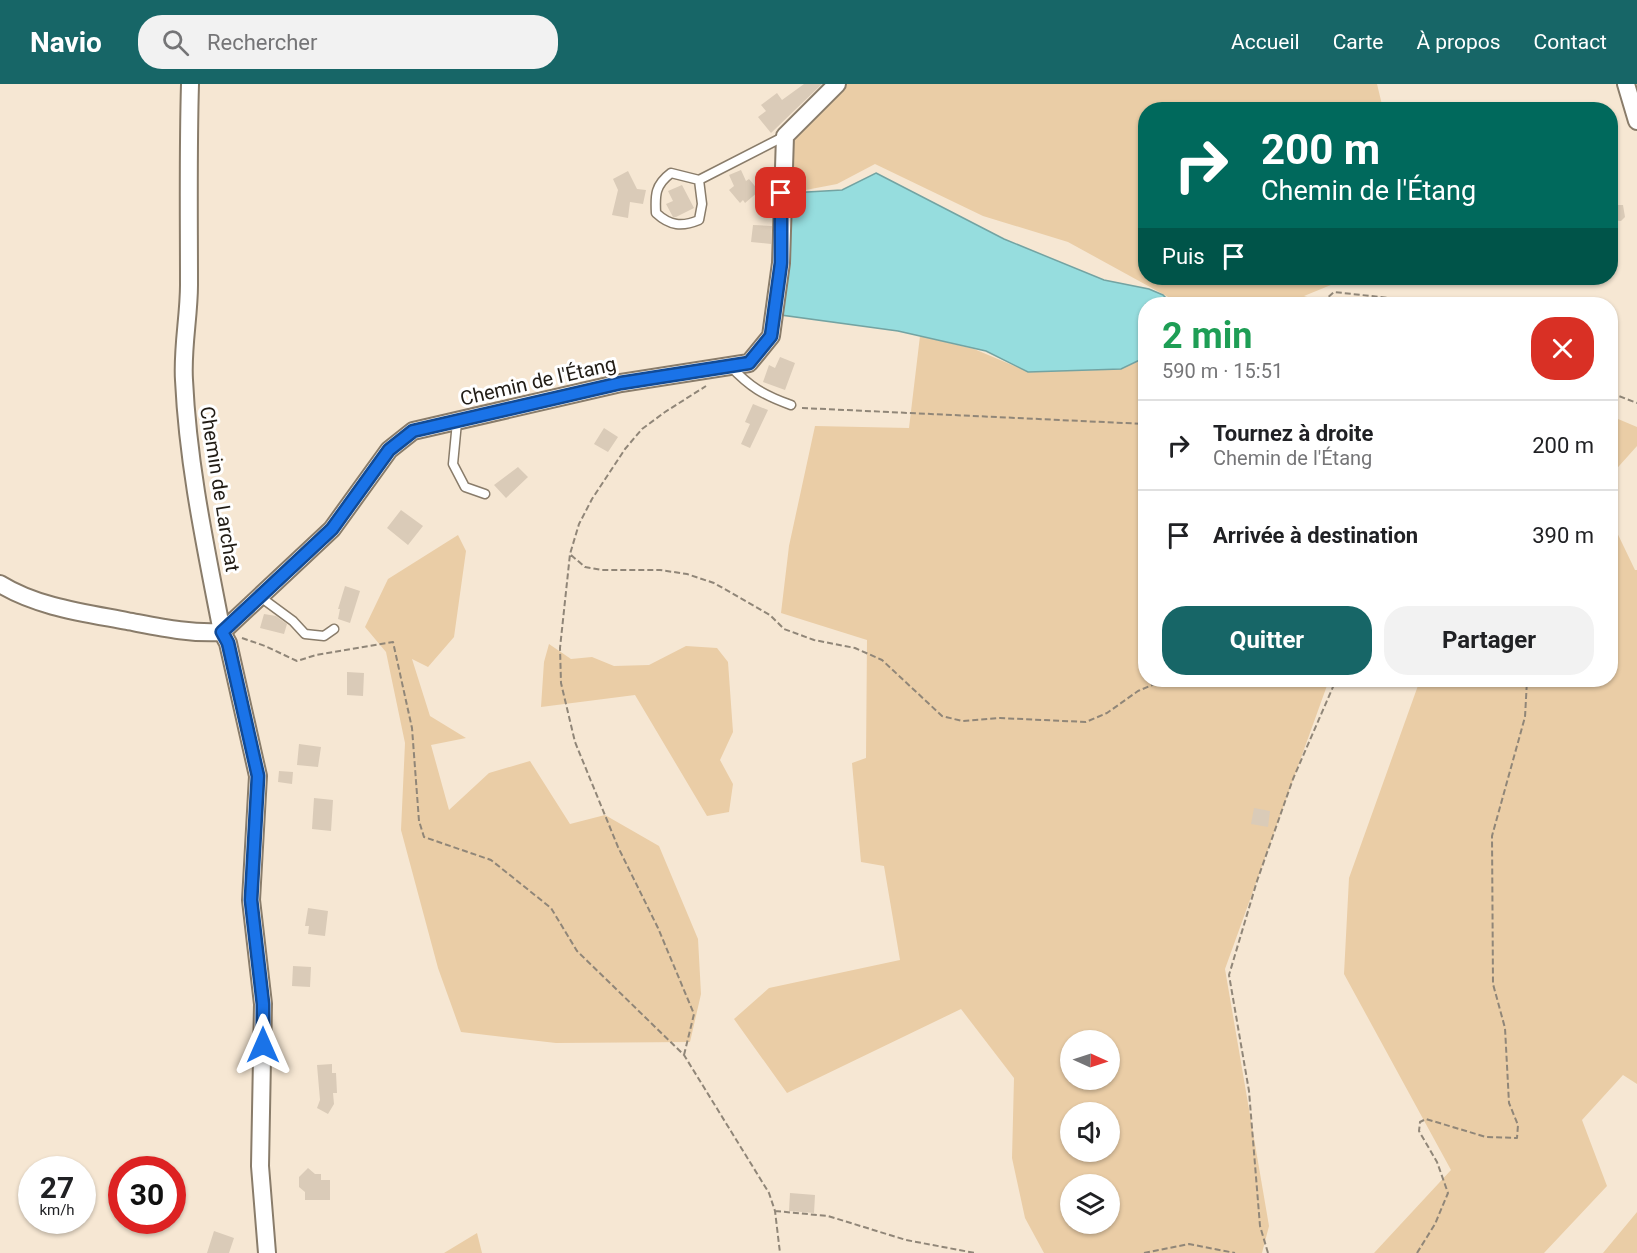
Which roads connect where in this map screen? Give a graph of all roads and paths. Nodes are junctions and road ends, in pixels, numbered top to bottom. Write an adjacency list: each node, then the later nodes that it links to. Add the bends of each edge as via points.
1 (190, 84): 20 (street, Chemin de Larchat, via 189,286 183,377 189,455)
2 (837, 84): 5 (street)
3 (1626, 84): 4 (street)
4 (1637, 121)
5 (785, 136): 6 (lane); 9 (street, Chemin de l'Étang, via 781,263 771,336 749,363)
6 (699, 180): 6 (lane, via 671,173 661,180 655,193 656,213 667,223 686,225 699,220)
7 (1328, 297): 8 (path, via 1334,292)
8 (1382, 297)
9 (730, 365): 12 (lane, via 747,385); 13 (street, Chemin de l'Étang, via 621,383); 16 (path, via 724,375 642,429 592,499)
10 (1618, 396): 11 (path)
11 (1637, 403)
12 (791, 405): 14 (path, via 807,410)
13 (457, 422): 15 (lane, via 453,464 465,487); 18 (street, Chemin de l'Étang, via 413,431 389,450 332,529)
14 (1138, 424)
15 (484, 494)
16 (570, 554): 21 (path, via 585,567 687,574 733,592 770,615 784,629 855,648 882,660 942,716 962,722 1000,718 1086,722); 24 (path, via 560,648 561,683 575,742 694,1014)
17 (0, 584): 20 (street, via 15,593 77,612 196,634)
18 (259, 596): 19 (lane, via 305,634 324,636); 20 (street, Chemin de l'Étang)
19 (334, 629)
20 (222, 632): 24 (path, via 297,661 393,642 412,728 419,821 424,837 491,860 551,908 577,951); 26 (street, Chemin de Larchat, via 228,643 258,776 251,900 263,1004 260,1166)
21 (1147, 687)
22 (1333, 687): 31 (path, via 1293,779 1229,975 1249,1091 1260,1226)
23 (1527, 687): 32 (path, via 1525,717 1492,836 1492,984 1505,1028 1509,1103 1518,1125 1517,1138 1486,1137 1426,1119 1420,1122 1419,1131 1437,1162 1448,1193)
24 (684, 1055): 25 (path, via 769,1193)
25 (776, 1211): 27 (path); 28 (path, via 828,1216 906,1240)
26 (267, 1253)
27 (780, 1253)
28 (975, 1253)
29 (1144, 1253): 30 (path, via 1189,1244)
30 (1235, 1253)
31 (1269, 1253)
32 (1417, 1253)

